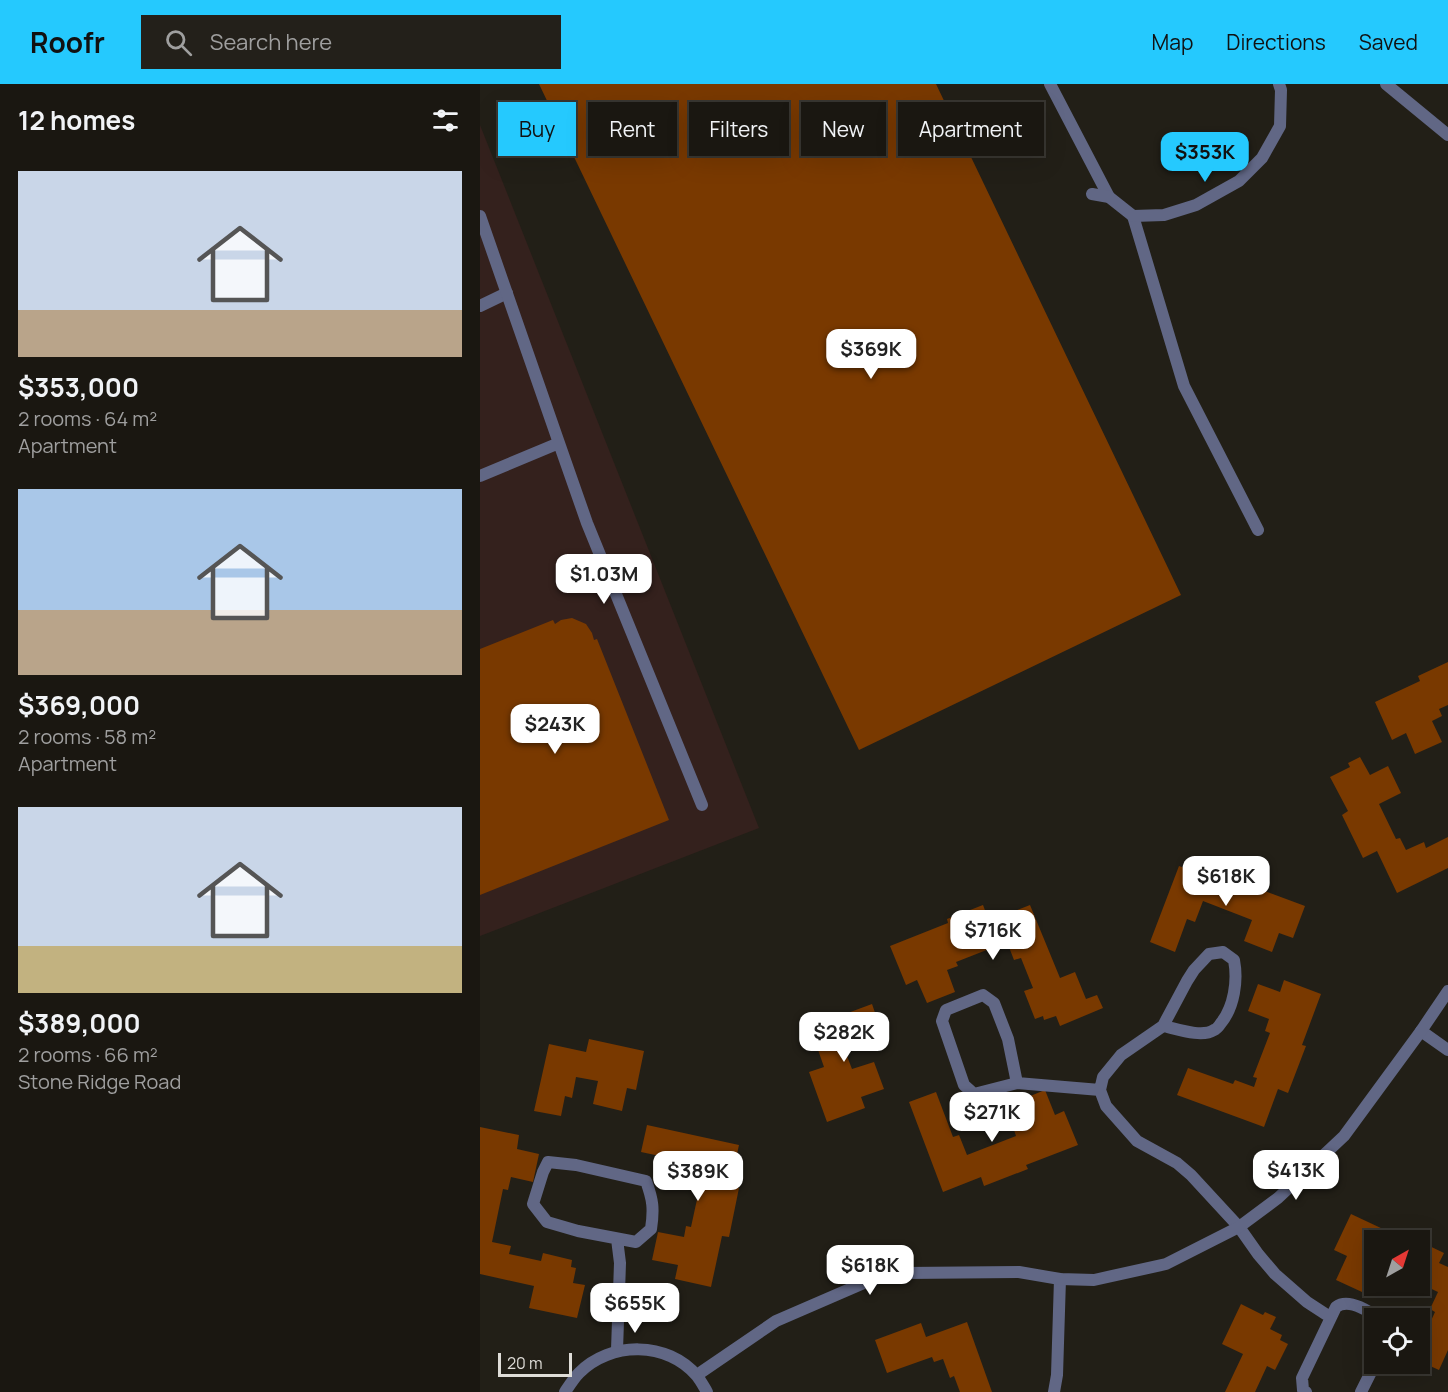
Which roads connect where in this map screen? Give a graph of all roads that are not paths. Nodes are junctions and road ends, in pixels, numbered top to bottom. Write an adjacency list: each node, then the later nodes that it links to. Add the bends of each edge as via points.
1 (1050, 84): 6 (street)
2 (1279, 84): 8 (street, via 1280,126 1262,158 1239,181 1196,205 1164,215)
3 (1386, 84): 4 (street)
4 (1448, 135)
5 (1092, 194): 6 (street)
6 (1109, 197): 8 (street)
7 (480, 216): 9 (street)
8 (1133, 216): 13 (street, via 1184,386)
9 (507, 293): 10 (street); 11 (street)
10 (480, 306)
11 (559, 443): 12 (street); 14 (street, via 587,523)
12 (480, 476)
13 (1258, 530)
14 (702, 805)
15 (1448, 991): 17 (street)
16 (1163, 1026): 16 (street, via 1198,1034 1215,1030 1228,1014 1234,990 1234,960 1223,952 1209,954 1194,970); 20 (street, via 1121,1055 1103,1077)
17 (1421, 1031): 18 (street); 21 (street, via 1344,1136 1278,1198)
18 (1448, 1050)
19 (1017, 1083): 19 (street, via 974,1094 964,1086 942,1021 946,1010 983,995 994,1003 1008,1039); 20 (street)
20 (1100, 1090): 21 (street, via 1106,1106 1137,1141 1177,1163)
21 (1239, 1227): 23 (street, via 1166,1264 1094,1280); 25 (street, via 1275,1274)
22 (617, 1239): 22 (street, via 636,1242 651,1229 654,1213 646,1181 548,1162 533,1204 547,1222); 26 (street)
23 (1060, 1279): 28 (street, via 1019,1272 905,1273 873,1279 776,1321); 31 (street)
24 (1364, 1310): 25 (street, via 1340,1304)
25 (1330, 1317): 32 (street, via 1302,1377)
26 (617, 1350): 28 (street, via 639,1348 660,1352 680,1361); 29 (street, via 596,1359)
27 (1370, 1374): 33 (street)
28 (696, 1375): 30 (street)
29 (565, 1392)
30 (707, 1392)
31 (1054, 1392)
32 (1306, 1392)
33 (1361, 1392)

